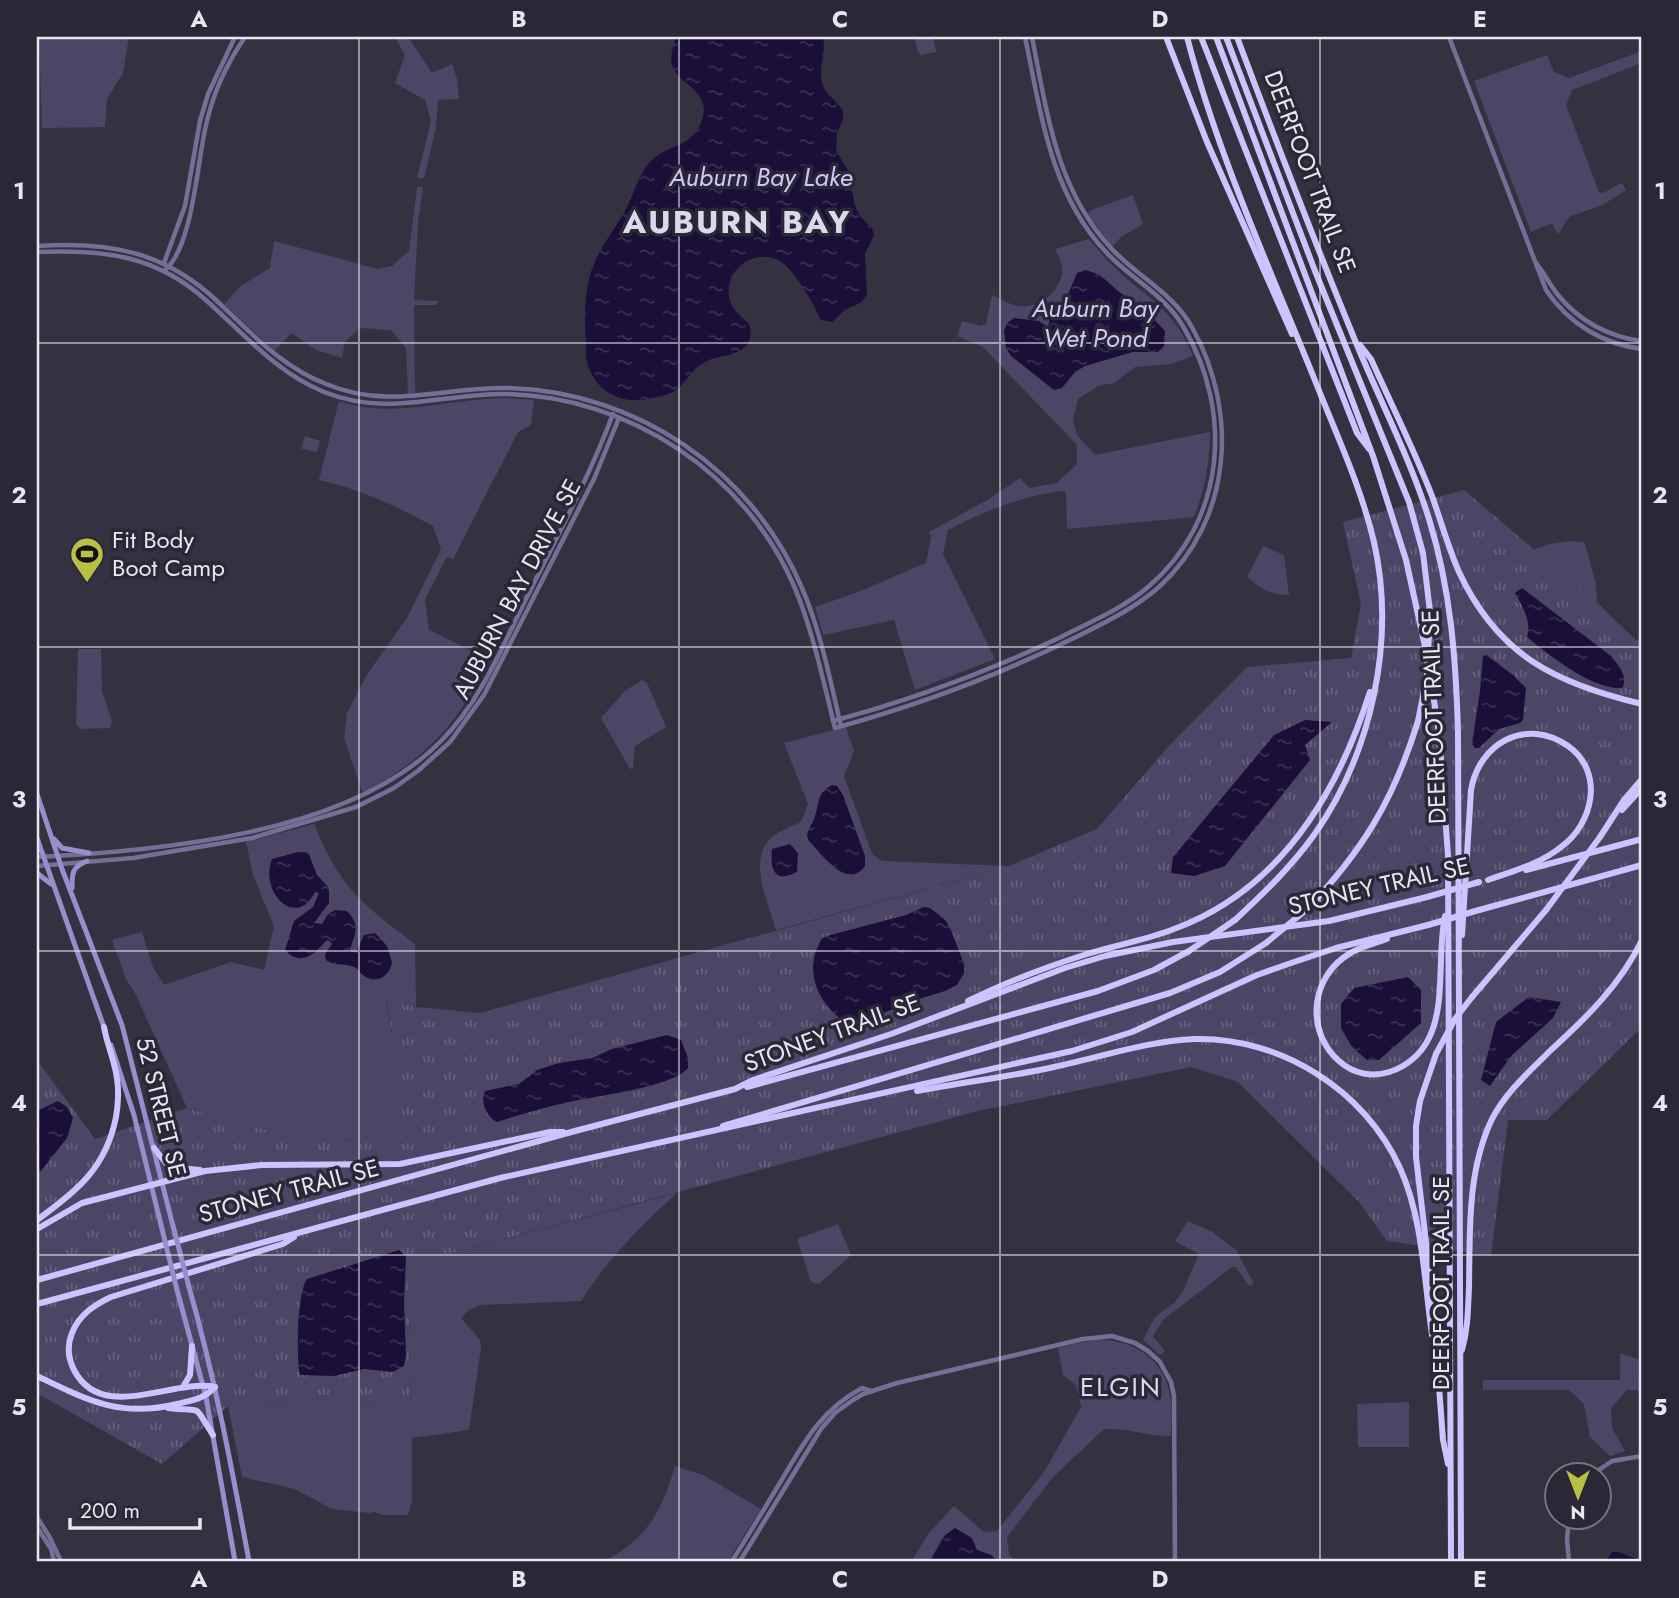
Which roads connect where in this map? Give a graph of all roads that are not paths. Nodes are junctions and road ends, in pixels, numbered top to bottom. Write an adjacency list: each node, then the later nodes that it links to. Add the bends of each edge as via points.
1 (235, 37): 15 (street, via 208,94 185,206)
2 (245, 37): 16 (street, via 210,108 190,213)
3 (1025, 37): 29 (street, via 1050,155 1074,210 1108,255 1169,307 1195,350 1211,394 1216,429 1209,494 1197,525 1176,558 1151,585 1124,604 984,671)
4 (1032, 37): 31 (street, via 1057,153 1076,199 1111,249 1177,306 1200,343 1222,417 1223,454 1217,488 1206,522 1184,558 1136,605 998,673)
5 (1166, 37): 21 (highway, via 1206,142)
6 (1187, 37): 21 (highway, via 1219,143)
7 (1201, 37): 26 (highway, via 1357,433)
8 (1216, 37): 26 (highway, DEERFOOT TRAIL SE)
9 (1226, 37): 60 (highway, bridge, via 1409,502 1423,553 1430,612 1427,676 1405,763 1378,820 1343,870 1306,910 1220,972 1170,993)
10 (1237, 37): 18 (highway, DEERFOOT TRAIL SE)
11 (1449, 37): 14 (street)
12 (37, 246): 15 (street, via 111,247)
13 (37, 252): 17 (street, via 107,253)
14 (1534, 260): 19 (street, via 1560,298 1581,318 1610,333); 20 (street, via 1553,301 1577,324 1618,344)
15 (164, 263): 16 (street); 17 (street)
16 (170, 266): 17 (street); 22 (street, via 216,299 284,362 343,391 396,398 473,389 529,389)
17 (164, 271): 24 (street, via 196,291 275,364 334,396 394,405 527,395)
18 (1353, 337): 28 (highway, via 1371,359 1432,495 1460,573 1482,612 1516,649 1558,678); 54 (highway, DEERFOOT TRAIL SE, via 1417,484 1448,598 1457,686)
19 (1642, 341)
20 (1642, 349)
21 (1309, 366): 27 (highway, via 1358,489 1374,544 1381,610)
22 (615, 409): 23 (street); 24 (street, AUBURN BAY DRIVE SE)
23 (622, 411): 25 (street, AUBURN BAY DRIVE SE); 29 (street, via 700,456 738,489 770,530 808,601)
24 (613, 415): 25 (street); 39 (street, AUBURN BAY DRIVE SE, via 583,487 483,682 461,717 423,759 374,791 307,816 186,843)
25 (620, 418): 30 (street, via 695,461 731,492 766,535 801,604); 42 (street, AUBURN BAY DRIVE SE, via 594,479 484,695 457,733 425,765 369,801 309,822 252,838 156,855)
26 (1373, 456): 51 (highway, DEERFOOT TRAIL SE, via 1406,560 1432,681 1445,799)
27 (1377, 670): 55 (highway, via 1357,733 1323,802 1288,851 1254,884 1192,922 1052,966); 57 (highway, bridge, via 1366,728 1342,788 1315,833 1295,860 1235,920 1189,951 1098,991)
28 (1642, 704)
29 (840, 719): 30 (street); 31 (street)
30 (833, 721): 31 (street, via 835,728)
31 (841, 726)
32 (1642, 779): 36 (highway)
33 (1642, 788): 36 (highway)
34 (37, 794): 35 (main road, 52 STREET SE)
35 (51, 835): 39 (main road, via 62,848); 40 (main road, 52 STREET SE)
36 (1601, 836): 70 (highway, bridge, via 1455,1019 1436,1054 1420,1101 1416,1157)
37 (37, 838): 41 (main road, 52 STREET SE)
38 (1642, 839): 48 (highway, STONEY TRAIL SE)
39 (89, 852): 40 (street, AUBURN BAY DRIVE SE)
40 (57, 854): 41 (street, AUBURN BAY DRIVE SE); 43 (main road, 52 STREET SE)
41 (40, 857): 44 (main road, 52 STREET SE)
42 (87, 861): 43 (street, AUBURN BAY DRIVE SE); 50 (main road, via 73,870)
43 (60, 863): 44 (street, AUBURN BAY DRIVE SE); 50 (main road, 52 STREET SE)
44 (46, 865): 46 (street, AUBURN BAY DRIVE SE); 49 (main road, 52 STREET SE)
45 (1642, 865): 52 (highway, STONEY TRAIL SE, bridge)
46 (37, 866)
47 (37, 873): 49 (main road)
48 (1488, 880): 54 (highway, via 1554,853 1584,822 1590,783 1577,754 1567,746 1537,734 1509,737 1485,755 1477,769 1471,790); 55 (highway, STONEY TRAIL SE, bridge, via 1304,926 1124,951)
49 (54, 887): 56 (main road, 52 STREET SE)
50 (72, 895): 61 (main road, 52 STREET SE, via 122,1026)
51 (1448, 900): 52 (highway, via 1437,1010 1426,1044 1413,1061 1395,1071 1367,1073 1348,1067 1331,1052 1318,1027 1317,1005 1325,977 1352,952); 83 (highway, DEERFOOT TRAIL SE)
52 (1426, 925): 58 (highway, STONEY TRAIL SE, via 1275,969 1103,1042)
53 (1641, 943): 72 (highway, via 1612,990 1514,1087 1492,1120 1475,1172 1467,1332)
54 (1459, 956): 72 (highway, DEERFOOT TRAIL SE)
55 (944, 1013): 57 (highway, STONEY TRAIL SE)
56 (104, 1027): 64 (main road, 52 STREET SE); 65 (highway, via 118,1082 118,1107 107,1147 90,1176)
57 (735, 1090): 59 (highway, STONEY TRAIL SE)
58 (888, 1093): 60 (highway, STONEY TRAIL SE); 70 (highway, via 1033,1071 1183,1040 1237,1042 1296,1062 1358,1106 1399,1167 1417,1226)
59 (575, 1131): 62 (highway, via 400,1164); 68 (highway, STONEY TRAIL SE)
60 (701, 1132): 67 (highway, STONEY TRAIL SE, via 500,1178)
61 (154, 1148): 62 (highway, via 170,1167); 63 (main road, 52 STREET SE)
62 (205, 1171): 63 (highway)
63 (163, 1181): 64 (highway); 75 (main road, 52 STREET SE, bridge)
64 (152, 1184): 66 (highway, via 82,1203); 71 (main road, 52 STREET SE, bridge)
65 (37, 1220)
66 (37, 1229)
67 (300, 1233): 69 (highway, STONEY TRAIL SE); 76 (highway, via 283,1244 111,1297 76,1323 68,1352 78,1378 88,1386 122,1397)
68 (37, 1280)
69 (37, 1304)
70 (1436, 1342): 83 (highway, via 1443,1440)
71 (192, 1346): 74 (main road, 52 STREET SE); 76 (highway, via 190,1375)
72 (1460, 1358): 95 (highway, DEERFOOT TRAIL SE)
73 (37, 1376): 79 (highway, via 110,1408)
74 (202, 1384): 75 (highway); 76 (highway); 78 (main road, 52 STREET SE)
75 (215, 1387): 78 (highway); 90 (main road, 52 STREET SE)
76 (181, 1389)
77 (872, 1391): 91 (street, via 862,1388 843,1398 821,1420); 92 (street, via 835,1413 821,1429); 93 (street, via 1083,1339 1112,1336 1142,1347 1164,1368 1174,1396)
78 (206, 1397): 79 (highway); 80 (main road, 52 STREET SE)
79 (162, 1408): 80 (highway, via 197,1409)
80 (213, 1435): 89 (main road, 52 STREET SE)
81 (1642, 1456): 82 (street)
82 (1610, 1462)
83 (1451, 1476): 94 (highway, DEERFOOT TRAIL SE)
84 (37, 1517): 88 (street)
85 (37, 1527): 87 (street)
86 (1568, 1532): 96 (street)
87 (54, 1561)
88 (61, 1561)
89 (235, 1561)
90 (249, 1561)
91 (732, 1561)
92 (740, 1561)
93 (1175, 1561)
94 (1451, 1561)
95 (1461, 1561)
96 (1569, 1561)

